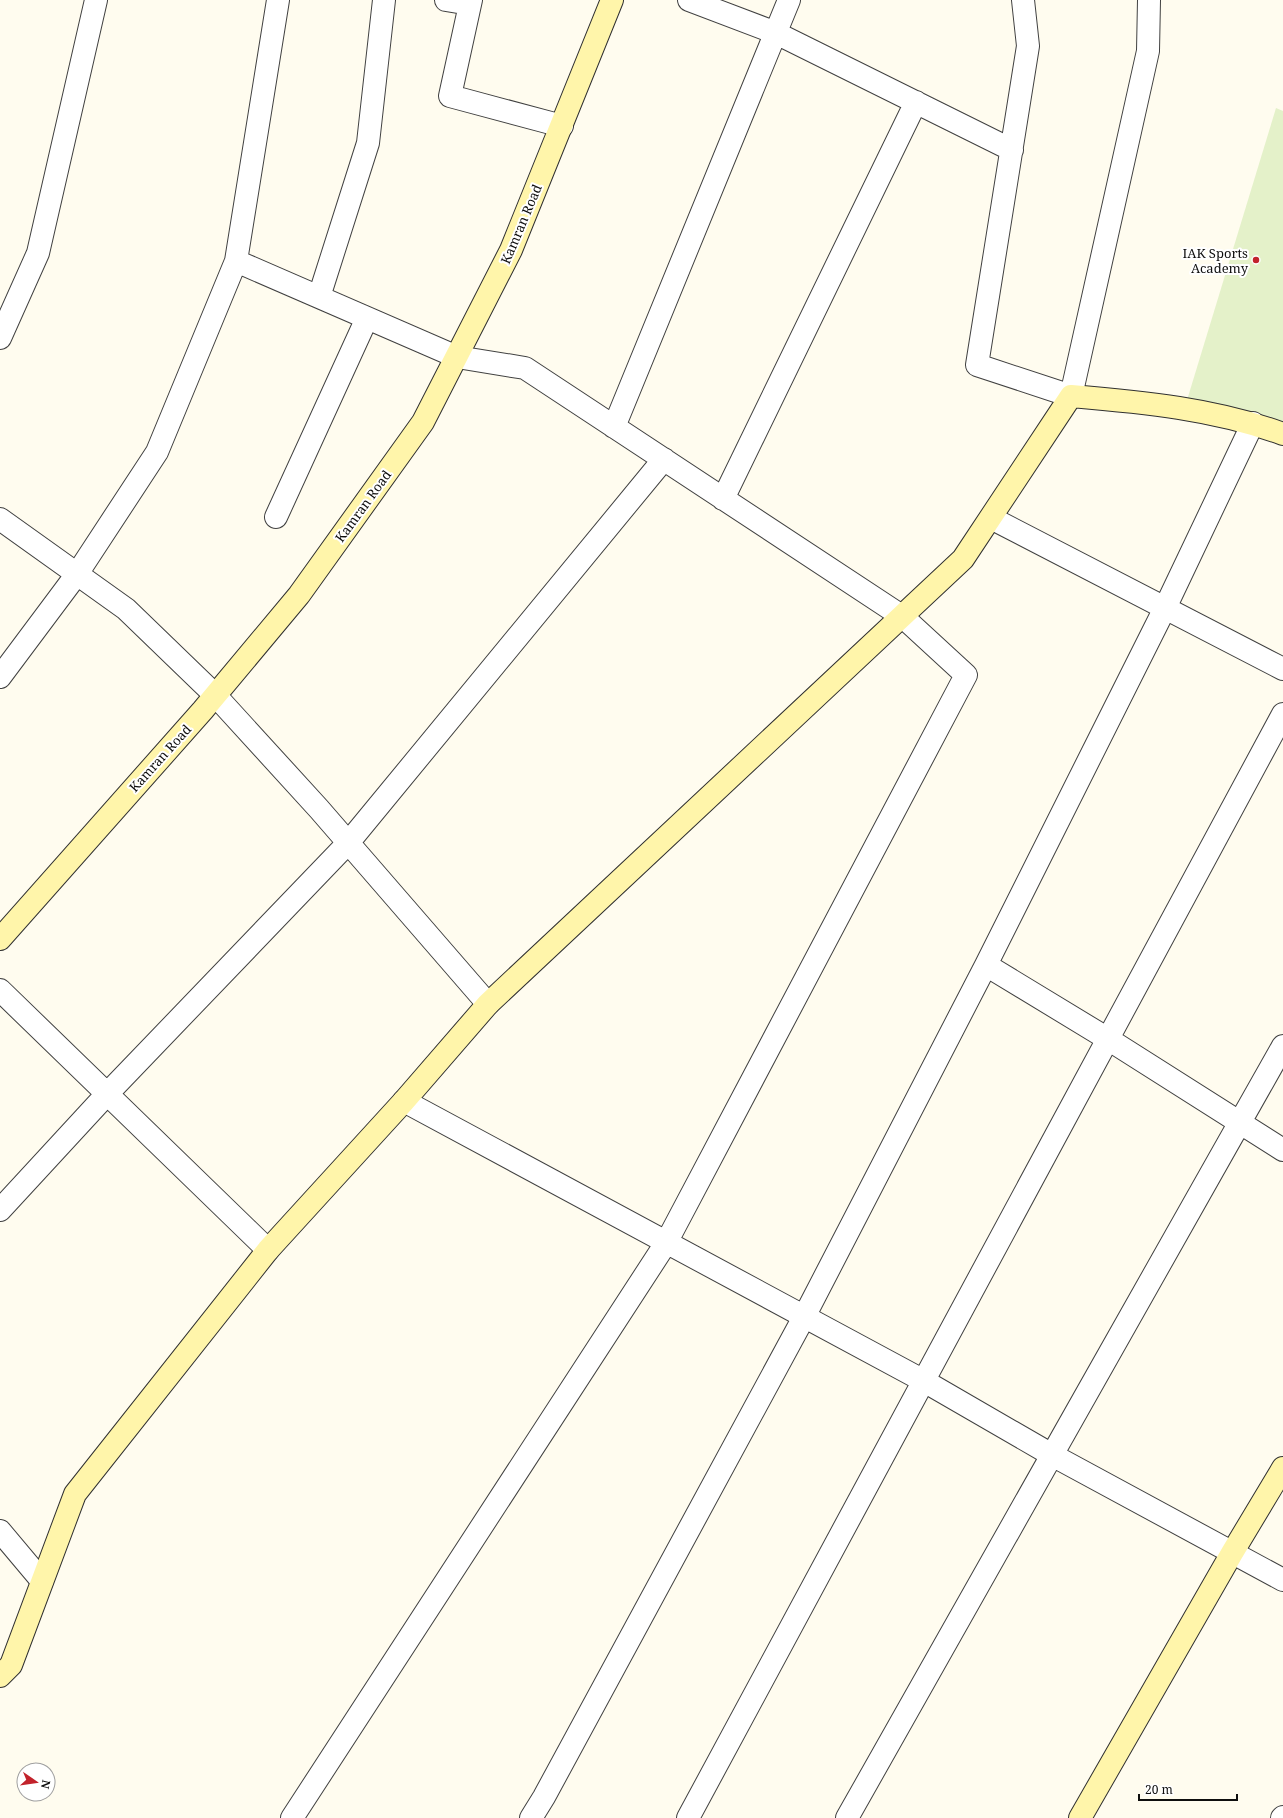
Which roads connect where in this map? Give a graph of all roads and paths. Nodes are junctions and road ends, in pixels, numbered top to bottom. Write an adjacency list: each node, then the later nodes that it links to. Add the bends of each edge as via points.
1 (96, 0): 18 (street, via 38,253)
2 (278, 0): 15 (street)
3 (384, 0): 16 (street, via 368,143)
4 (446, 0): 10 (street)
5 (612, 0): 13 (street, Kamran Road)
6 (689, 0): 11 (street)
7 (789, 0): 11 (street)
8 (1023, 0): 14 (street, via 1028,46)
9 (1149, 0): 20 (street, via 1148,51)
10 (470, 2): 13 (street, via 450,96)
11 (776, 33): 12 (street); 22 (street)
12 (916, 102): 14 (street); 25 (street)
13 (562, 126): 19 (street, Kamran Road, via 511,250)
14 (1012, 150): 20 (street, via 977,365)
15 (236, 260): 16 (street); 29 (street, via 157,452)
16 (319, 296): 17 (street)
17 (367, 318): 19 (street); 26 (street)
18 (0, 338)
19 (457, 357): 22 (street, via 525,368); 34 (street, Kamran Road, via 423,422 299,594)
20 (1071, 396): 21 (street, via 1145,402); 27 (street)
21 (1253, 423): 23 (street); 30 (street)
22 (614, 427): 24 (street)
23 (1283, 434)
24 (664, 460): 25 (street); 36 (street)
25 (723, 498): 31 (street)
26 (276, 518)
27 (991, 518): 30 (street); 31 (street, via 964,559)
28 (0, 519): 29 (street)
29 (77, 574): 33 (street); 34 (street, via 126,610)
30 (1165, 608): 32 (street); 38 (street)
31 (903, 617): 40 (street); 48 (street, via 966,675)
32 (1283, 669)
33 (0, 677)
34 (215, 695): 36 (street); 37 (street, Kamran Road)
35 (1283, 714): 41 (street)
36 (348, 843): 40 (street); 43 (street)
37 (0, 939)
38 (986, 965): 41 (street); 50 (street)
39 (0, 990): 43 (street)
40 (488, 1004): 44 (street)
41 (1108, 1039): 45 (street); 51 (street)
42 (1283, 1046): 45 (street)
43 (107, 1094): 47 (street); 49 (street)
44 (404, 1101): 48 (street); 49 (street)
45 (1239, 1123): 46 (street); 52 (street)
46 (1283, 1150)
47 (0, 1210)
48 (666, 1243): 50 (street); 59 (street)
49 (268, 1250): 57 (street, via 75,1494)
50 (804, 1317): 51 (street); 60 (street)
51 (924, 1381): 52 (street); 61 (street)
52 (1052, 1455): 55 (street); 62 (street)
53 (1283, 1468): 55 (street)
54 (0, 1531): 57 (street)
55 (1232, 1553): 56 (street); 63 (street)
56 (1283, 1580)
57 (42, 1581): 58 (street, via 11,1665)
58 (0, 1676)
59 (292, 1818)
60 (531, 1818)
61 (688, 1818)
62 (847, 1818)
63 (1080, 1818)

